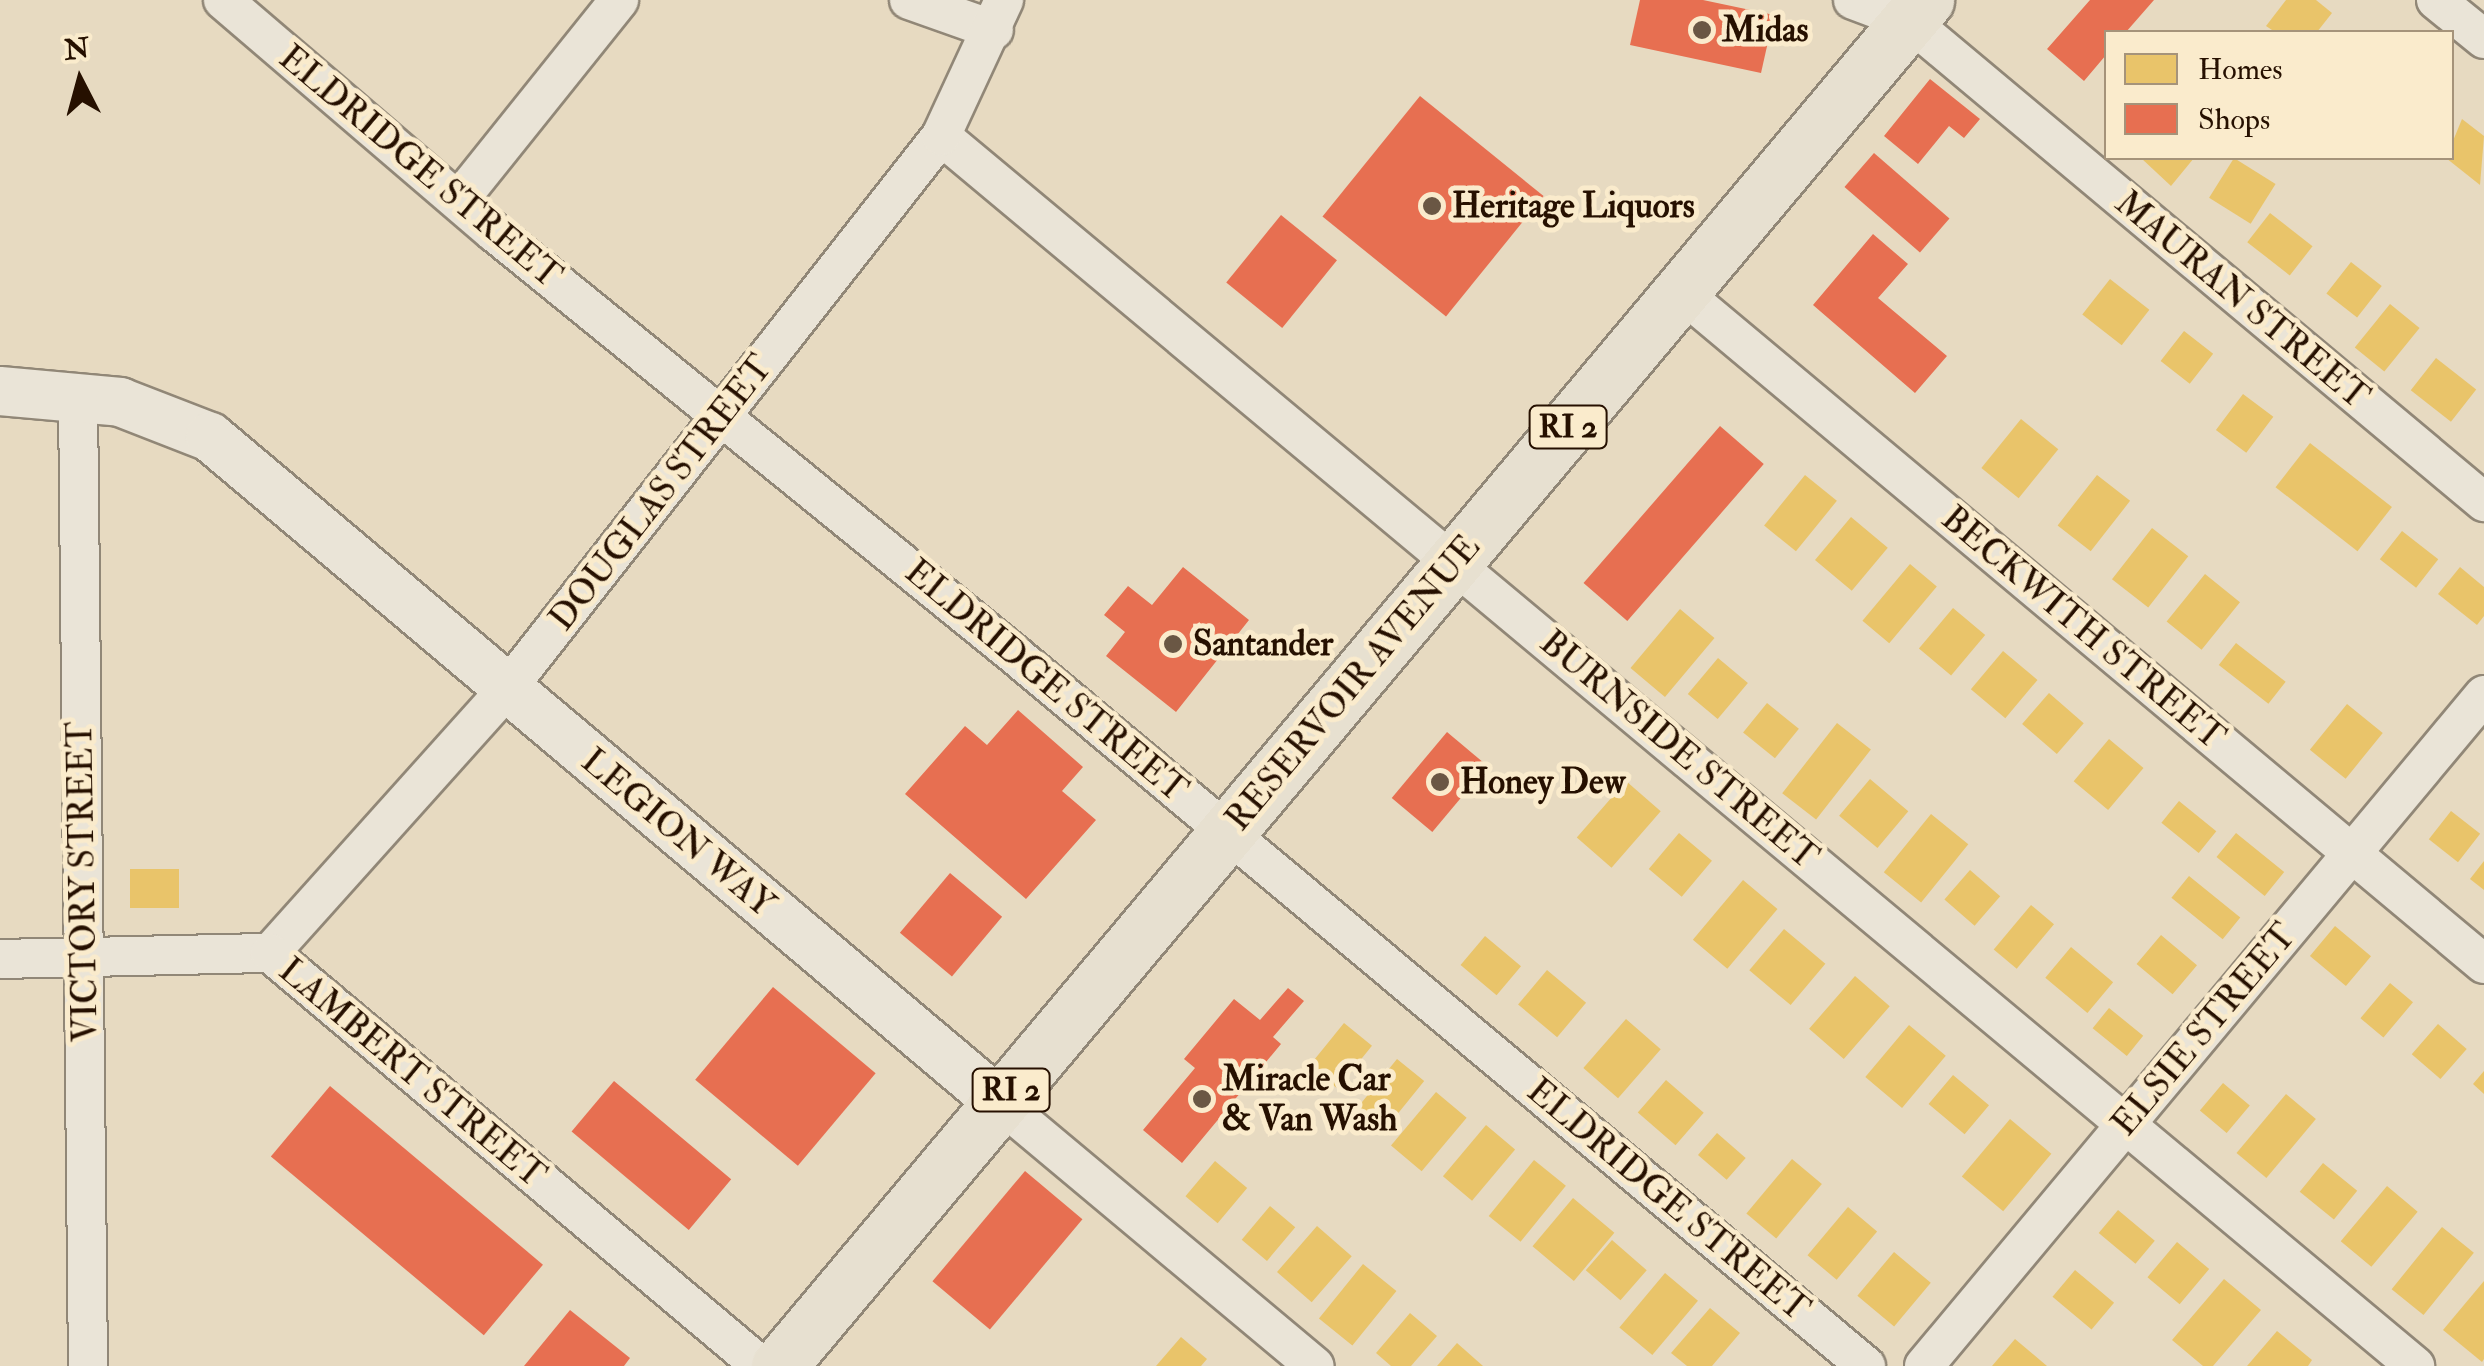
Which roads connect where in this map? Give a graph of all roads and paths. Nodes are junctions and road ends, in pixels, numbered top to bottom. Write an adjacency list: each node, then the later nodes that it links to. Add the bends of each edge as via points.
1 (223, 0): 10 (street, ELDRIDGE STREET)
2 (619, 0): 10 (street)
3 (909, 0): 7 (street)
4 (1853, 0): 6 (street, MAURAN STREET)
5 (2436, 0): 8 (street)
6 (1917, 10): 11 (main road, RESERVOIR AVENUE / RI 2); 15 (street, MAURAN STREET)
7 (999, 15): 9 (street, DOUGLAS STREET)
8 (2484, 39)
9 (942, 136): 14 (street, DOUGLAS STREET); 16 (street, BURNSIDE STREET)
10 (459, 200): 14 (street, ELDRIDGE STREET)
11 (1681, 292): 16 (main road, RESERVOIR AVENUE / RI 2); 20 (street, BECKWITH STREET)
12 (0, 391): 13 (street, LEGION WAY)
13 (78, 398): 17 (street, LEGION WAY, via 160,413 210,437); 22 (street, VICTORY STREET)
14 (723, 414): 17 (street, DOUGLAS STREET); 19 (street, ELDRIDGE STREET)
15 (2484, 502)
16 (1454, 562): 19 (main road, RESERVOIR AVENUE / RI 2); 26 (street, BURNSIDE STREET)
17 (506, 690): 21 (street, DOUGLAS STREET); 25 (street, LEGION WAY)
18 (2484, 695): 20 (street, ELSIE STREET)
19 (1227, 832): 25 (main road, RESERVOIR AVENUE / RI 2); 31 (street, ELDRIDGE STREET)
20 (2352, 853): 24 (street, BECKWITH STREET); 26 (street, ELSIE STREET)
21 (270, 953): 22 (street, LAMBERT STREET); 28 (street, LAMBERT STREET)
22 (84, 959): 23 (street, LAMBERT STREET); 27 (street, VICTORY STREET)
23 (0, 960)
24 (2484, 964)
25 (1000, 1102): 29 (main road, RESERVOIR AVENUE / RI 2); 30 (street, LEGION WAY)
26 (2126, 1124): 32 (street, ELSIE STREET); 33 (street, BURNSIDE STREET)
27 (88, 1366)
28 (761, 1366)
29 (779, 1366)
30 (1315, 1366)
31 (1866, 1366)
32 (1924, 1366)
33 (2415, 1366)

